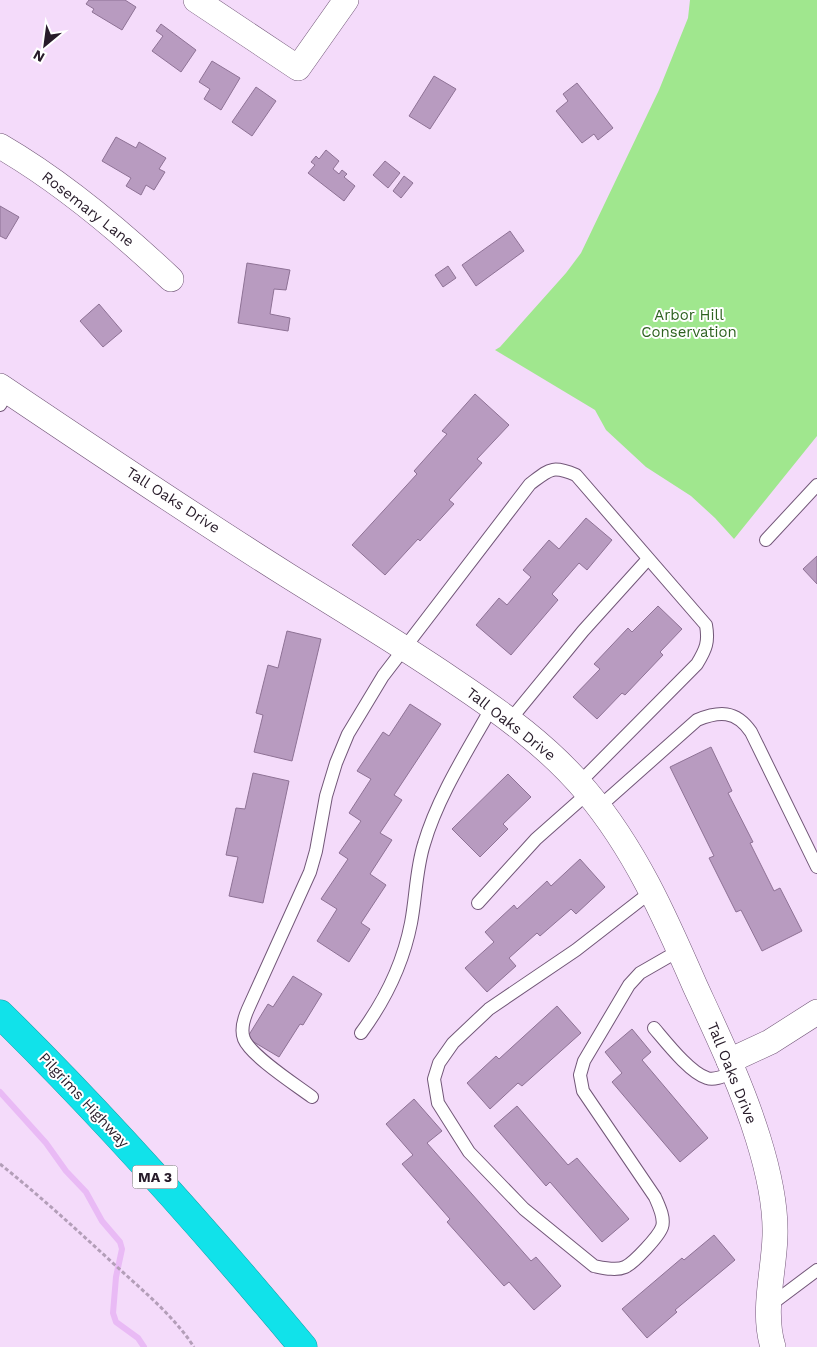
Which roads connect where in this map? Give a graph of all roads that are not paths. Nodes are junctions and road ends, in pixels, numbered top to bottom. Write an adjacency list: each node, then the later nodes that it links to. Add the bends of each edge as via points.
1 (196, 0): 2 (street, via 298,68)
2 (346, 0)
3 (0, 146): 4 (street, Rosemary Lane, via 125,236)
4 (171, 279)
5 (3, 394): 9 (street, Tall Oaks Drive)
6 (817, 485): 7 (lane)
7 (766, 540)
8 (648, 559): 9 (lane, via 576,475 561,468 547,472 530,484); 10 (lane, via 584,631); 11 (lane, via 706,625 706,649)
9 (405, 648): 10 (street, Tall Oaks Drive); 21 (lane, via 383,676 348,734 326,796 310,872 242,1026 243,1039 252,1052)
10 (501, 714): 11 (street, Tall Oaks Drive, via 551,754); 19 (lane, via 456,771 432,821 421,859 405,950 378,1010)
11 (588, 794): 12 (lane, via 697,720 712,714 724,714 736,718 751,732); 13 (street, Tall Oaks Drive, via 637,863); 14 (lane, via 531,845)
12 (817, 867)
13 (652, 891): 15 (street, Tall Oaks Drive); 15 (lane, via 576,950 490,1009 453,1043 439,1063 434,1079 438,1103 469,1152 524,1209 594,1266 609,1269 625,1267 656,1238 662,1226 655,1197 583,1091 580,1076 584,1061 640,973)
14 (478, 903)
15 (680, 950): 20 (street, Tall Oaks Drive)
16 (817, 1012): 20 (street)
17 (0, 1014): 24 (highway, Pilgrims Highway / MA 3, via 164,1186)
18 (654, 1028): 20 (lane, via 687,1065 707,1078 714,1079)
19 (361, 1033)
20 (732, 1067): 23 (street, Tall Oaks Drive, via 759,1141 774,1202 776,1234)
21 (312, 1097)
22 (817, 1270): 23 (lane)
23 (769, 1307): 25 (street, Tall Oaks Drive)
24 (303, 1347)
25 (772, 1347)

